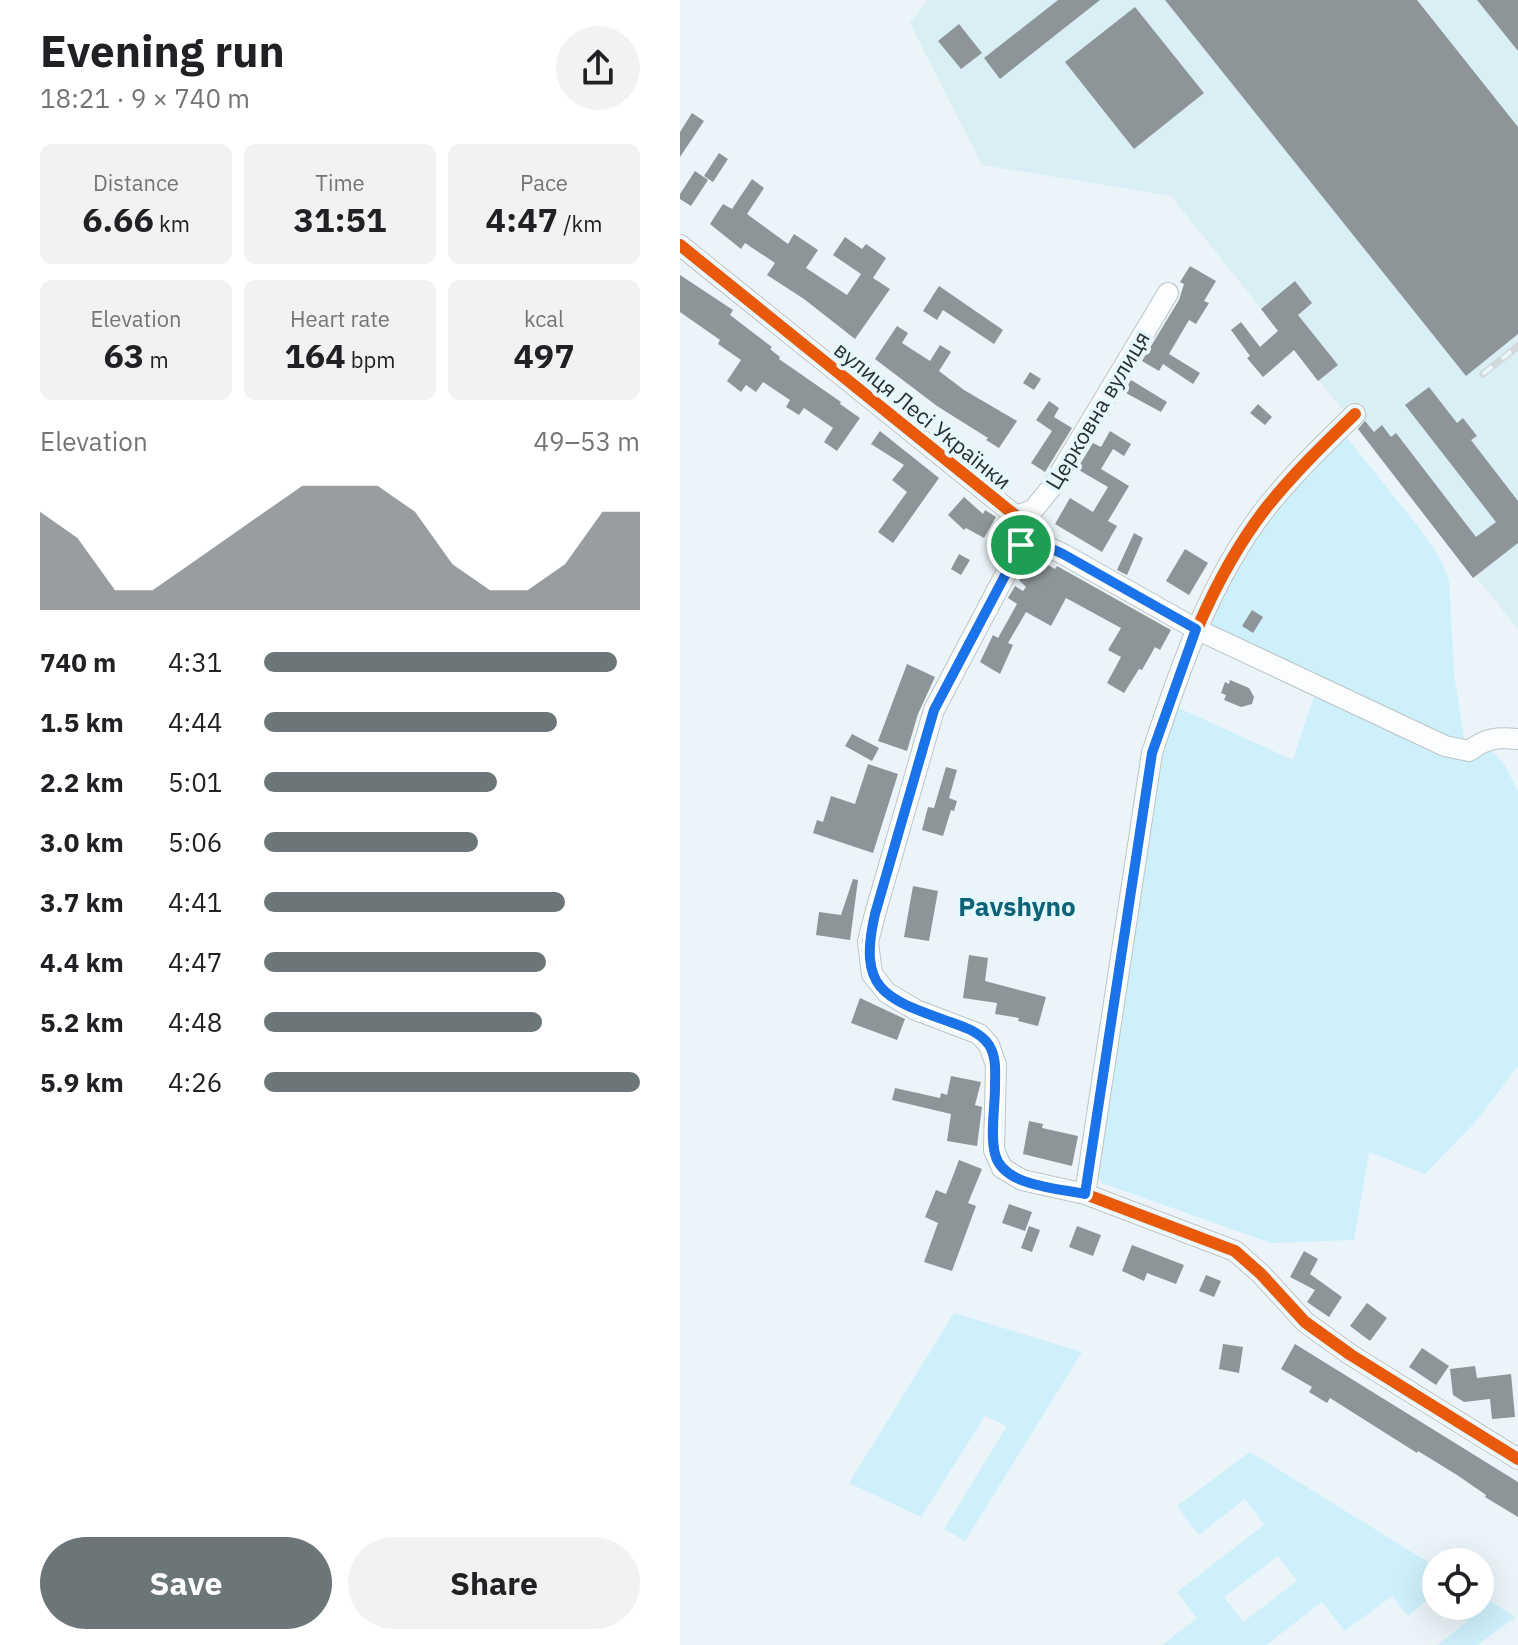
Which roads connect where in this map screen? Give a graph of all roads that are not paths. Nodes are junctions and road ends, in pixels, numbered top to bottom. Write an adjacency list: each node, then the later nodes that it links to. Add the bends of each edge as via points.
1 (680, 245): 4 (street, вулиця Лесі Українки)
2 (1168, 293): 4 (street, Церковна вулиця, via 1051,488 1033,510)
3 (1355, 414): 6 (street, via 1265,509)
4 (1016, 516): 5 (street, вулиця Лесі Українки)
5 (1021, 545): 6 (street, via 1037,542 1063,554); 8 (street, via 934,710 875,914 869,964 887,993 979,1034 989,1045 996,1065 994,1150 1002,1168 1022,1180)
6 (1196, 629): 7 (street, via 1445,746 1469,751 1496,737); 8 (street, via 1152,753)
7 (1518, 739)
8 (1085, 1194): 9 (street, via 1235,1251 1305,1322)
9 (1518, 1459)

